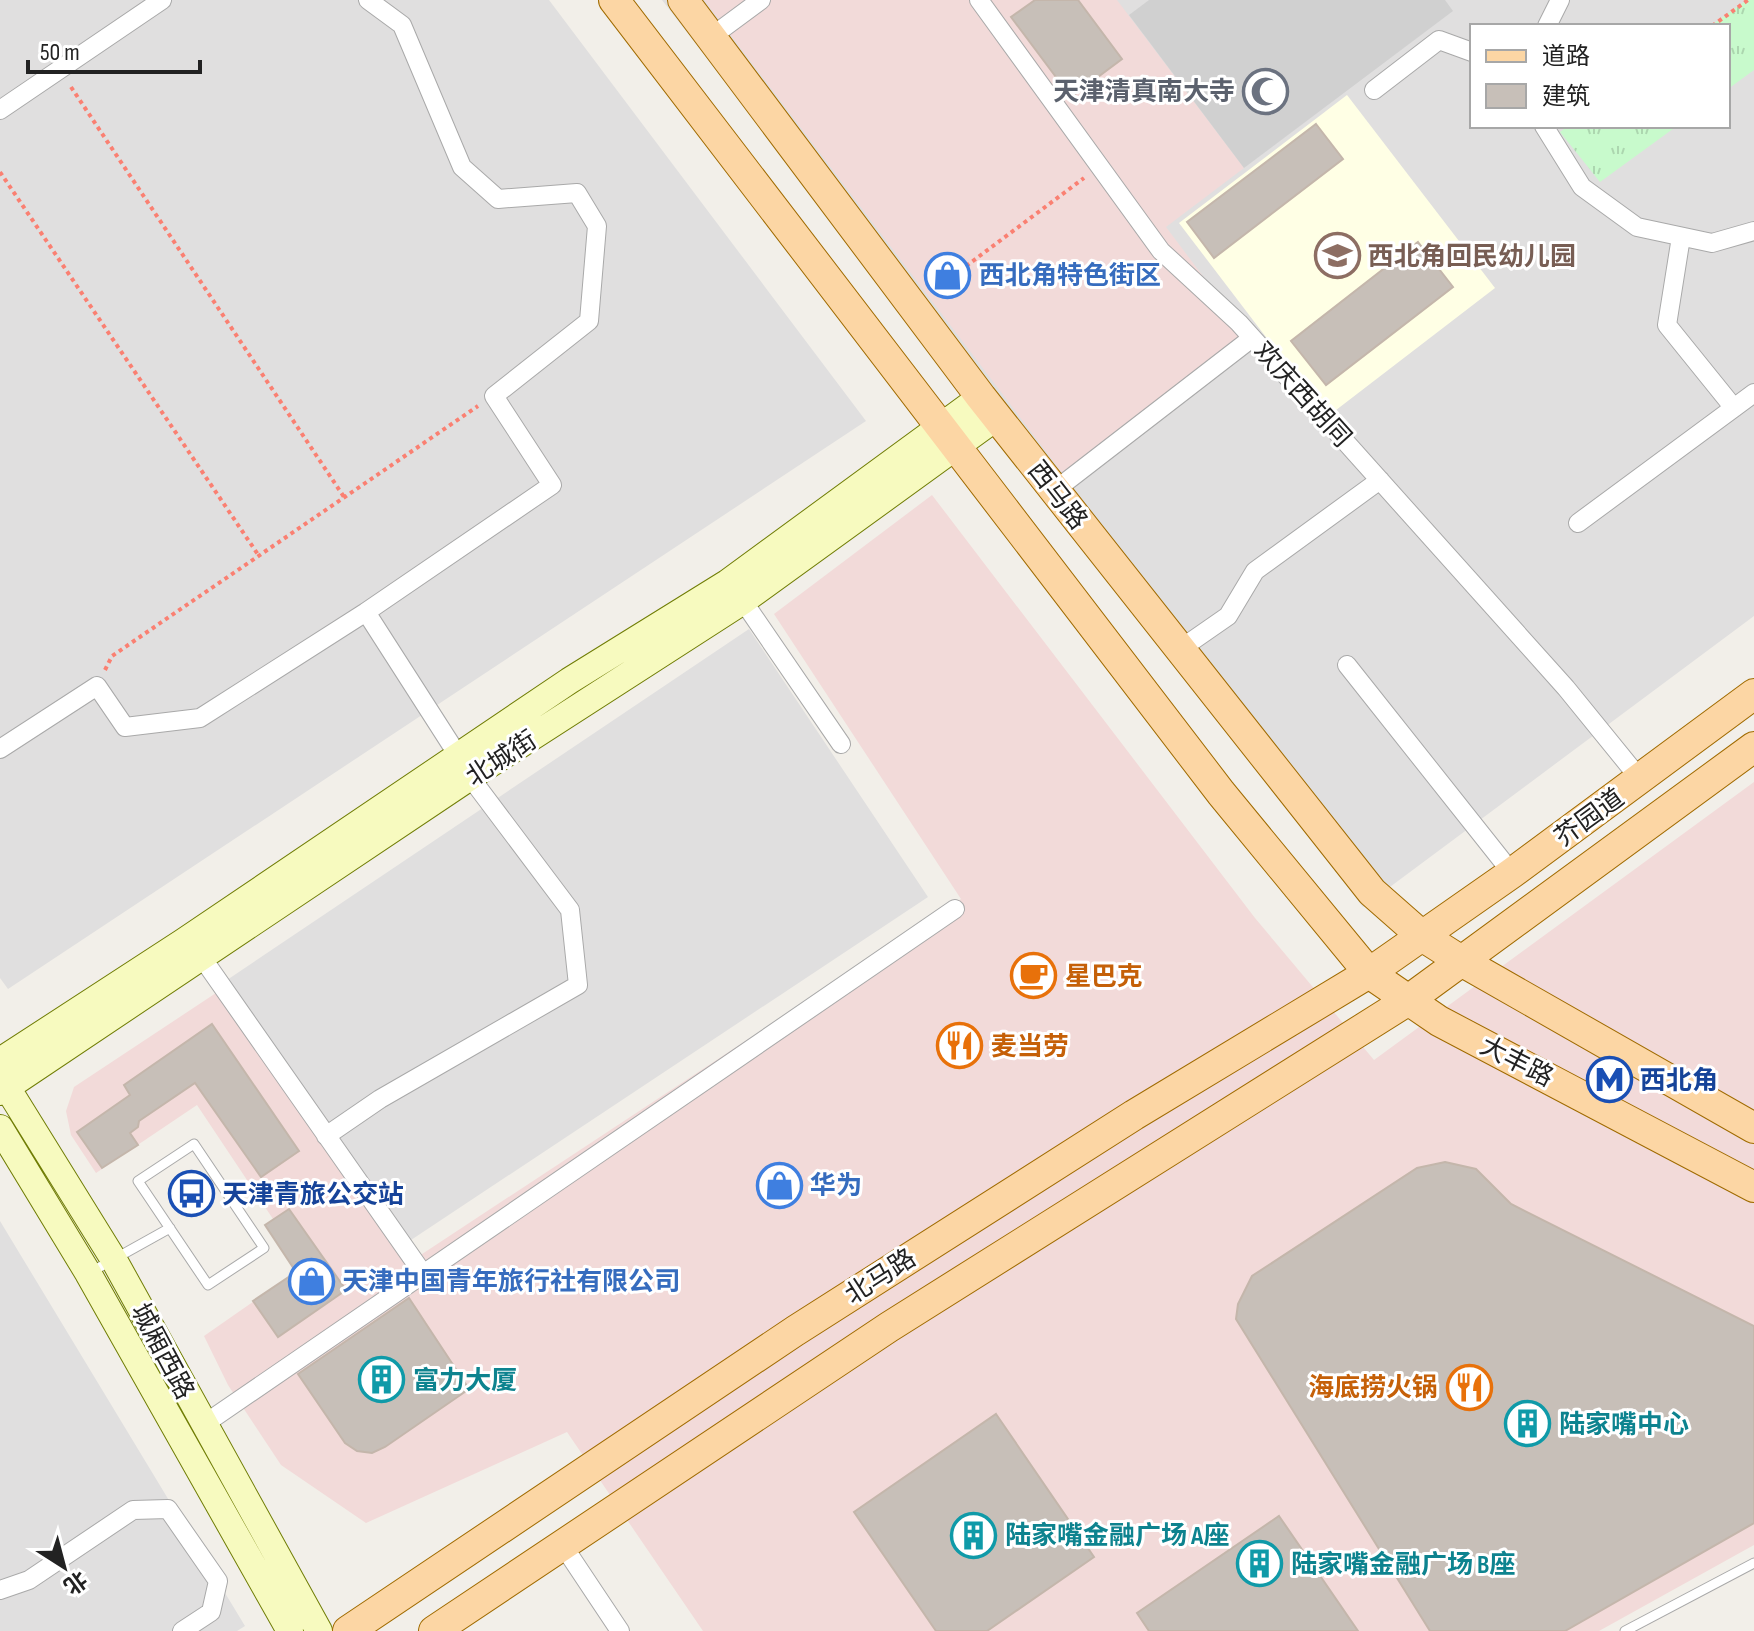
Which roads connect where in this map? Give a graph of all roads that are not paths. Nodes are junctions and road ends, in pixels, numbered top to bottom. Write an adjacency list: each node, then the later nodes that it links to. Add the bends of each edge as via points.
1 (162, 0): 12 (street)
2 (368, 0): 25 (street, via 402,25 462,167 498,199 577,193 597,226 589,321 494,396 552,485)
3 (614, 0): 20 (main road, 西马路)
4 (683, 0): 9 (main road, 西马路)
5 (761, 0): 9 (street)
6 (979, 0): 16 (street, 欢庆西胡同, via 1161,251)
7 (1560, 0): 8 (street)
8 (1548, 24)
9 (711, 37): 18 (main road, 西马路)
10 (1470, 51): 11 (street, via 1439,40)
11 (1374, 90)
12 (0, 110)
13 (1545, 128): 15 (street, via 1582,187 1637,227)
14 (1754, 231): 15 (street, via 1712,243)
15 (1681, 237): 19 (street, via 1667,325)
16 (1252, 338): 21 (street, 欢庆西胡同); 22 (street)
17 (1754, 393): 19 (street)
18 (989, 407): 20 (street, 北城街); 22 (main road, 西马路)
19 (1734, 408): 23 (street)
20 (949, 437): 24 (street, 北城街); 32 (street, 北城街, via 569,681); 39 (main road, 西马路, via 1221,793)
21 (1380, 480): 26 (street, via 1255,571 1228,616); 33 (street, 欢庆西胡同)
22 (1054, 491): 26 (main road, 西马路)
23 (1578, 523)
24 (743, 601): 29 (street); 32 (street, 北城街)
25 (366, 612): 30 (street, via 200,718 125,727 97,686); 32 (street)
26 (1179, 650): 36 (main road, 西马路, via 1353,872)
27 (1347, 665): 34 (street)
28 (1754, 694): 33 (main road, 芥园道)
29 (841, 744)
30 (2, 745)
31 (1754, 747): 38 (main road, 芥园道)
32 (464, 767): 37 (street, 北城街); 41 (street, 北城街); 45 (street, via 570,910 578,985)
33 (1640, 779): 34 (main road, 芥园道)
34 (1512, 873): 36 (main road, 芥园道)
35 (955, 909): 50 (street)
36 (1422, 936): 38 (main road, 西马路); 39 (main road, 北马路)
37 (203, 959): 42 (street, 北城街); 45 (street)
38 (1463, 962): 40 (main road, 北马路); 44 (main road)
39 (1369, 973): 40 (main road, 大丰路); 58 (main road, 北马路, via 795,1331)
40 (1407, 1001): 46 (main road, 大丰路); 52 (main road, 北马路, via 889,1327)
41 (0, 1061)
42 (2, 1085): 48 (street, 城厢西路)
43 (0, 1128): 49 (street, 城厢西路)
44 (1754, 1128)
45 (326, 1136): 50 (street)
46 (1754, 1187)
47 (170, 1228): 47 (lane, via 208,1285 264,1248 194,1144 138,1181); 48 (lane)
48 (114, 1260): 49 (lane); 51 (street, 城厢西路)
49 (88, 1273): 56 (street, 城厢西路)
50 (424, 1275): 51 (street)
51 (203, 1425): 57 (street, 城厢西路)
52 (562, 1544): 59 (main road, 北马路); 60 (street)
53 (1754, 1563): 61 (lane)
54 (0, 1590): 55 (street, via 29,1580 133,1510 168,1509 218,1581 211,1612)
55 (182, 1631)
56 (290, 1631)
57 (319, 1631)
58 (348, 1631)
59 (434, 1631)
60 (620, 1631)
61 (1625, 1631)

